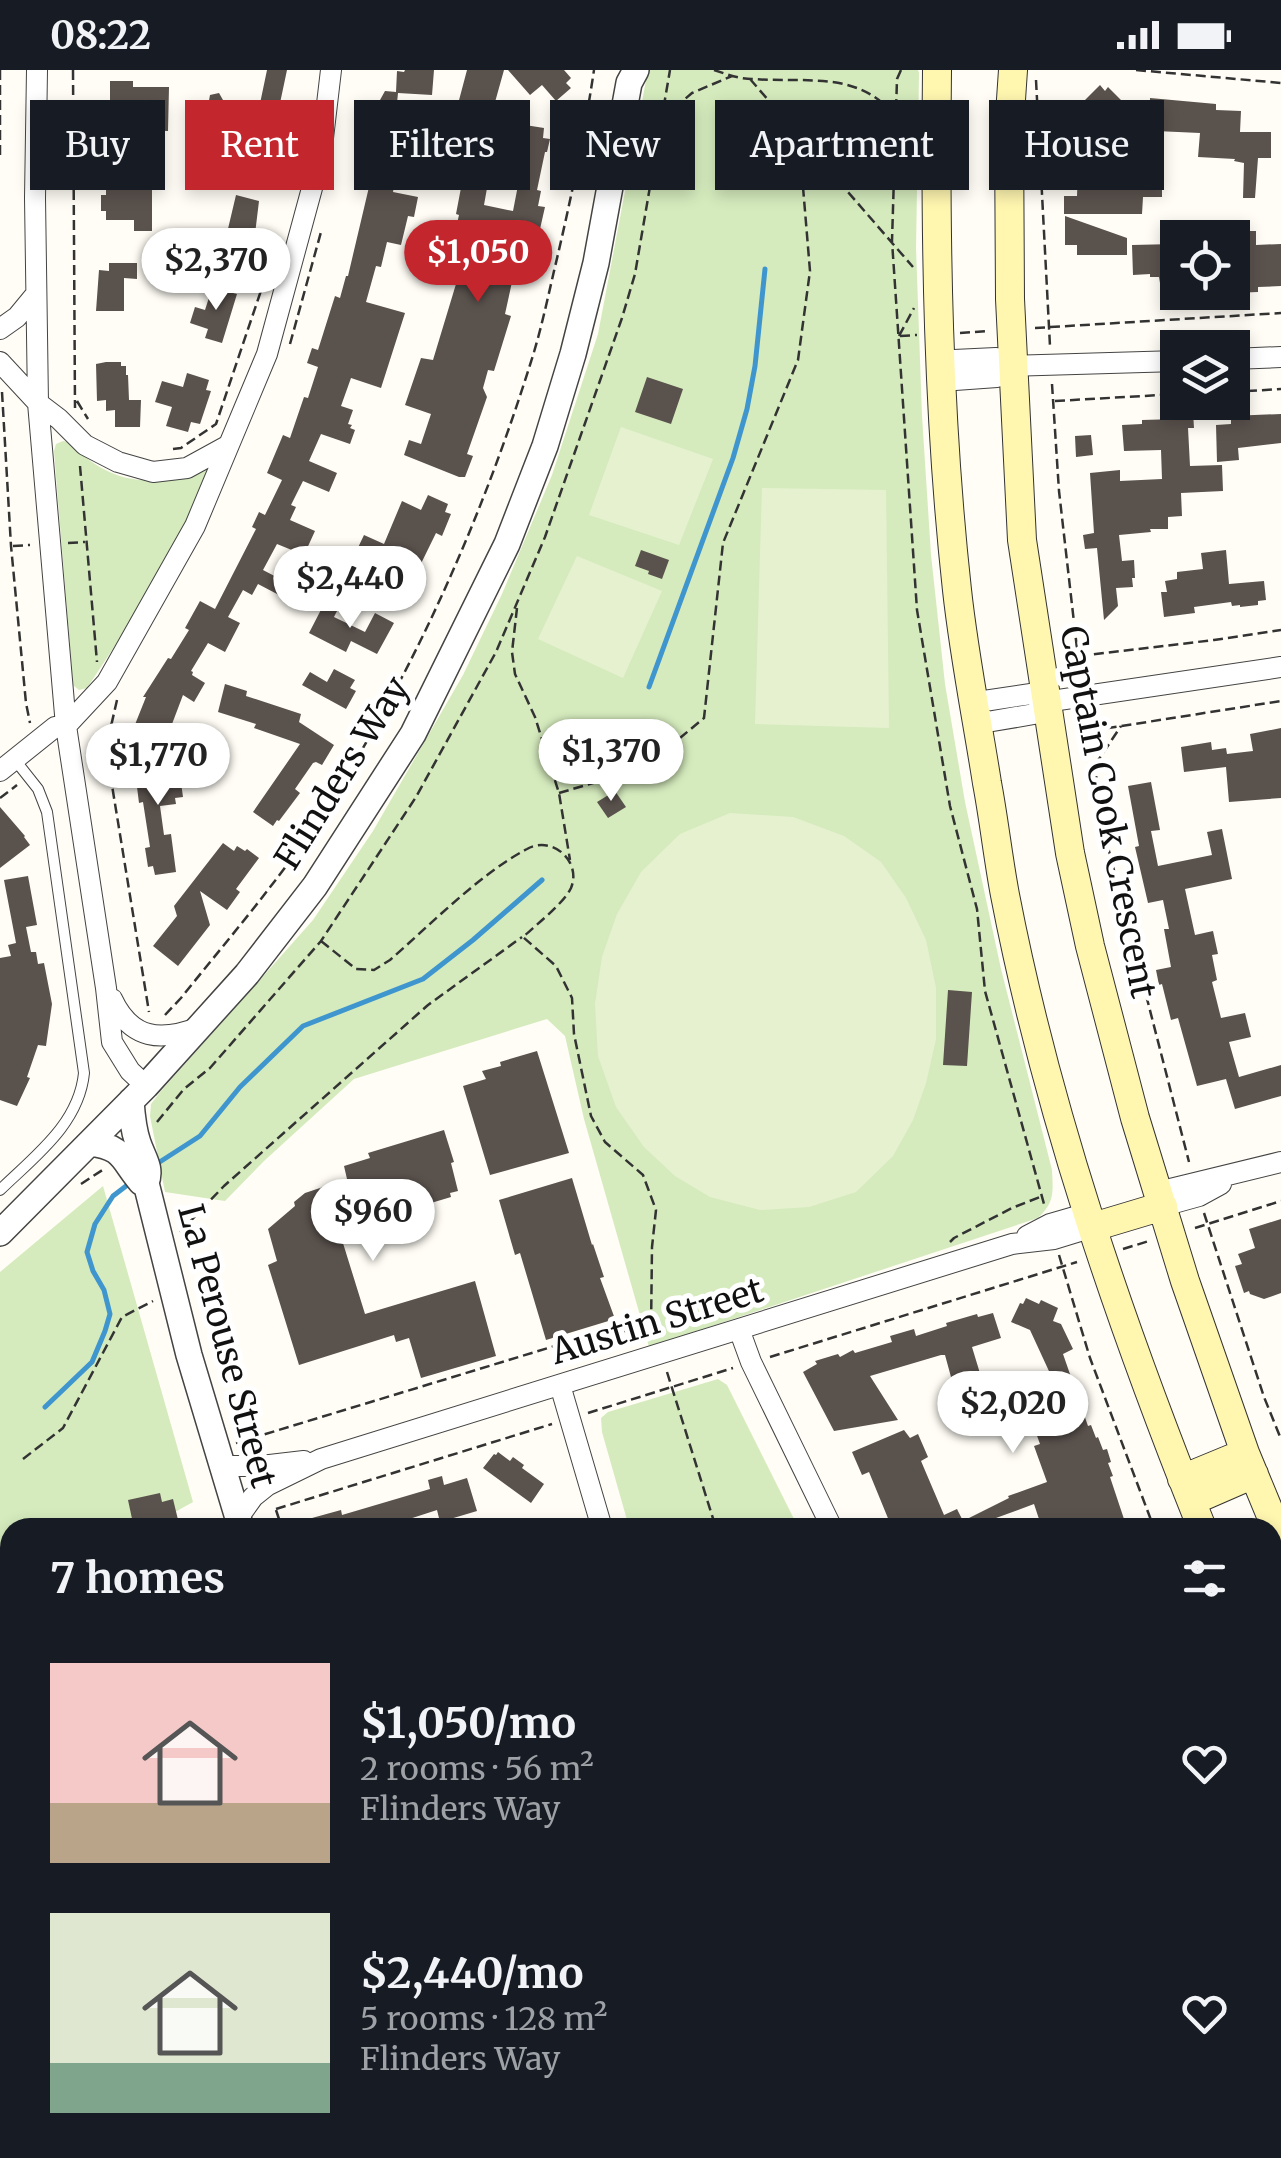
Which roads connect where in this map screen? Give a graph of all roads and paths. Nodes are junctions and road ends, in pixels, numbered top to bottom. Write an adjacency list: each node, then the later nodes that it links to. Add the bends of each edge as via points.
1 (0, 70): 20 (path)
2 (37, 70): 27 (street, La Perouse Street)
3 (73, 70): 45 (path)
4 (330, 70): 49 (street, via 321,154 266,354)
5 (594, 70): 75 (path, via 536,348 446,590 331,801 274,882)
6 (714, 70): 13 (path)
7 (901, 70): 19 (path)
8 (937, 70): 33 (main road)
9 (1013, 70): 32 (main road, Captain Cook Crescent)
10 (1036, 70): 30 (path)
11 (1136, 70): 15 (path)
12 (631, 74): 74 (street, Flinders Way, via 573,354 507,544 413,734 315,886)
13 (733, 76): 14 (path); 16 (path)
14 (750, 80): 17 (path); 18 (path, via 840,78)
15 (1281, 82)
16 (684, 100)
17 (768, 100)
18 (884, 100)
19 (896, 100)
20 (0, 154)
21 (803, 190): 68 (path, via 810,271 798,360 723,544 704,718 644,768)
22 (847, 190): 24 (path)
23 (894, 190): 24 (path)
24 (892, 241): 26 (path); 34 (path)
25 (273, 255): 50 (path, via 216,424)
26 (916, 270)
27 (36, 294): 31 (street); 47 (street, La Perouse Street)
28 (918, 301): 34 (path)
29 (1281, 313): 30 (path)
30 (1050, 327): 32 (path); 39 (path)
31 (0, 329)
32 (1010, 330): 33 (path); 40 (main road, Captain Cook Crescent)
33 (940, 334): 34 (path); 41 (main road)
34 (899, 336): 87 (path, via 917,610 950,806 977,909 984,990 1042,1197)
35 (1281, 357): 36 (street)
36 (1250, 358)
37 (0, 362): 47 (street); 64 (path, via 13,566)
38 (1160, 362): 39 (street)
39 (1051, 365): 40 (street); 46 (path)
40 (1011, 366): 41 (street, via 997,377 955,380); 58 (main road, Captain Cook Crescent, via 1022,540)
41 (942, 367): 59 (main road, via 957,590)
42 (1281, 389): 43 (path)
43 (1250, 391)
44 (1160, 395): 46 (path)
45 (75, 398): 48 (path); 48 (path)
46 (1053, 401): 53 (path)
47 (38, 403): 48 (street); 61 (street, La Perouse Street)
48 (83, 428): 49 (street, via 85,445 154,472 187,468); 55 (path, via 97,665)
49 (230, 445): 55 (street, via 194,526)
50 (163, 452)
51 (518, 603): 68 (path, via 515,674)
52 (1281, 630): 53 (path)
53 (1078, 656): 56 (path)
54 (1281, 667): 56 (street)
55 (108, 682): 61 (street); 75 (path, via 117,700 108,768)
56 (1082, 698): 58 (street); 62 (path)
57 (1281, 700): 60 (path)
58 (1046, 702): 59 (street, via 1034,714 987,722); 63 (main road, Captain Cook Crescent)
59 (974, 711): 84 (main road, via 1031,1008)
60 (1122, 725): 62 (path); 66 (path)
61 (66, 726): 64 (street); 73 (street, La Perouse Street)
62 (1088, 731): 63 (path); 66 (path)
63 (1051, 737): 82 (main road, Captain Cook Crescent, via 1090,946)
64 (34, 744): 65 (street)
65 (8, 766): 67 (lane)
66 (1094, 766): 78 (path, via 1108,851)
67 (28, 777): 69 (path); 81 (lane, via 47,812 84,1073 68,1120)
68 (559, 794): 70 (path)
69 (0, 798)
70 (570, 862): 71 (path, via 568,893); 72 (path, via 552,846 527,849 374,970 356,969)
71 (523, 936): 86 (path, via 428,1005); 90 (path, via 556,966 572,998 591,1116 605,1142 642,1176 656,1210)
72 (321, 942)
73 (106, 988): 75 (street, La Perouse Street, via 118,1014); 76 (street, La Perouse Street, via 112,1042)
74 (203, 1026): 75 (street, via 177,1036); 76 (street, Flinders Way)
75 (149, 1031)
76 (139, 1093): 77 (street, Flinders Way); 80 (street, La Perouse Street, via 136,1134)
77 (90, 1143): 80 (street, via 120,1153); 85 (street, Flinders Way)
78 (1186, 1152)
79 (1281, 1162): 82 (street, via 1199,1196)
80 (144, 1178): 98 (street, La Perouse Street, via 189,1355)
81 (0, 1190)
82 (1160, 1200): 84 (main road); 101 (main road, Captain Cook Crescent)
83 (1281, 1201): 97 (path, via 1207,1224)
84 (1090, 1220): 89 (street, Austin Street, via 1054,1238 1012,1244); 102 (main road)
85 (0, 1234)
86 (174, 1237)
87 (945, 1247)
88 (163, 1295): 99 (path, via 122,1318 64,1428)
89 (739, 1329): 92 (street, Austin Street); 93 (street)
90 (651, 1331): 91 (path); 92 (path); 98 (path, via 604,1332)
91 (670, 1331)
92 (660, 1354): 94 (street, Austin Street); 95 (path)
93 (751, 1362): 95 (path); 108 (street); 109 (path, via 1062,1267)
94 (560, 1384): 96 (street); 100 (street, Austin Street)
95 (673, 1386): 96 (path); 107 (path)
96 (571, 1418): 105 (path, via 276,1509); 106 (street)
97 (1281, 1439)
98 (228, 1455): 100 (street, Austin Street, via 261,1466); 103 (street, La Perouse Street)
99 (22, 1459)
100 (321, 1459): 104 (street, Austin Street, via 253,1497)
101 (1250, 1464): 102 (main road); 111 (main road, Captain Cook Crescent)
102 (1187, 1490): 110 (main road)
103 (238, 1518)
104 (242, 1518)
105 (279, 1518)
106 (599, 1518)
107 (713, 1518)
108 (827, 1518)
109 (1150, 1518)
110 (1198, 1518)
111 (1272, 1518)

